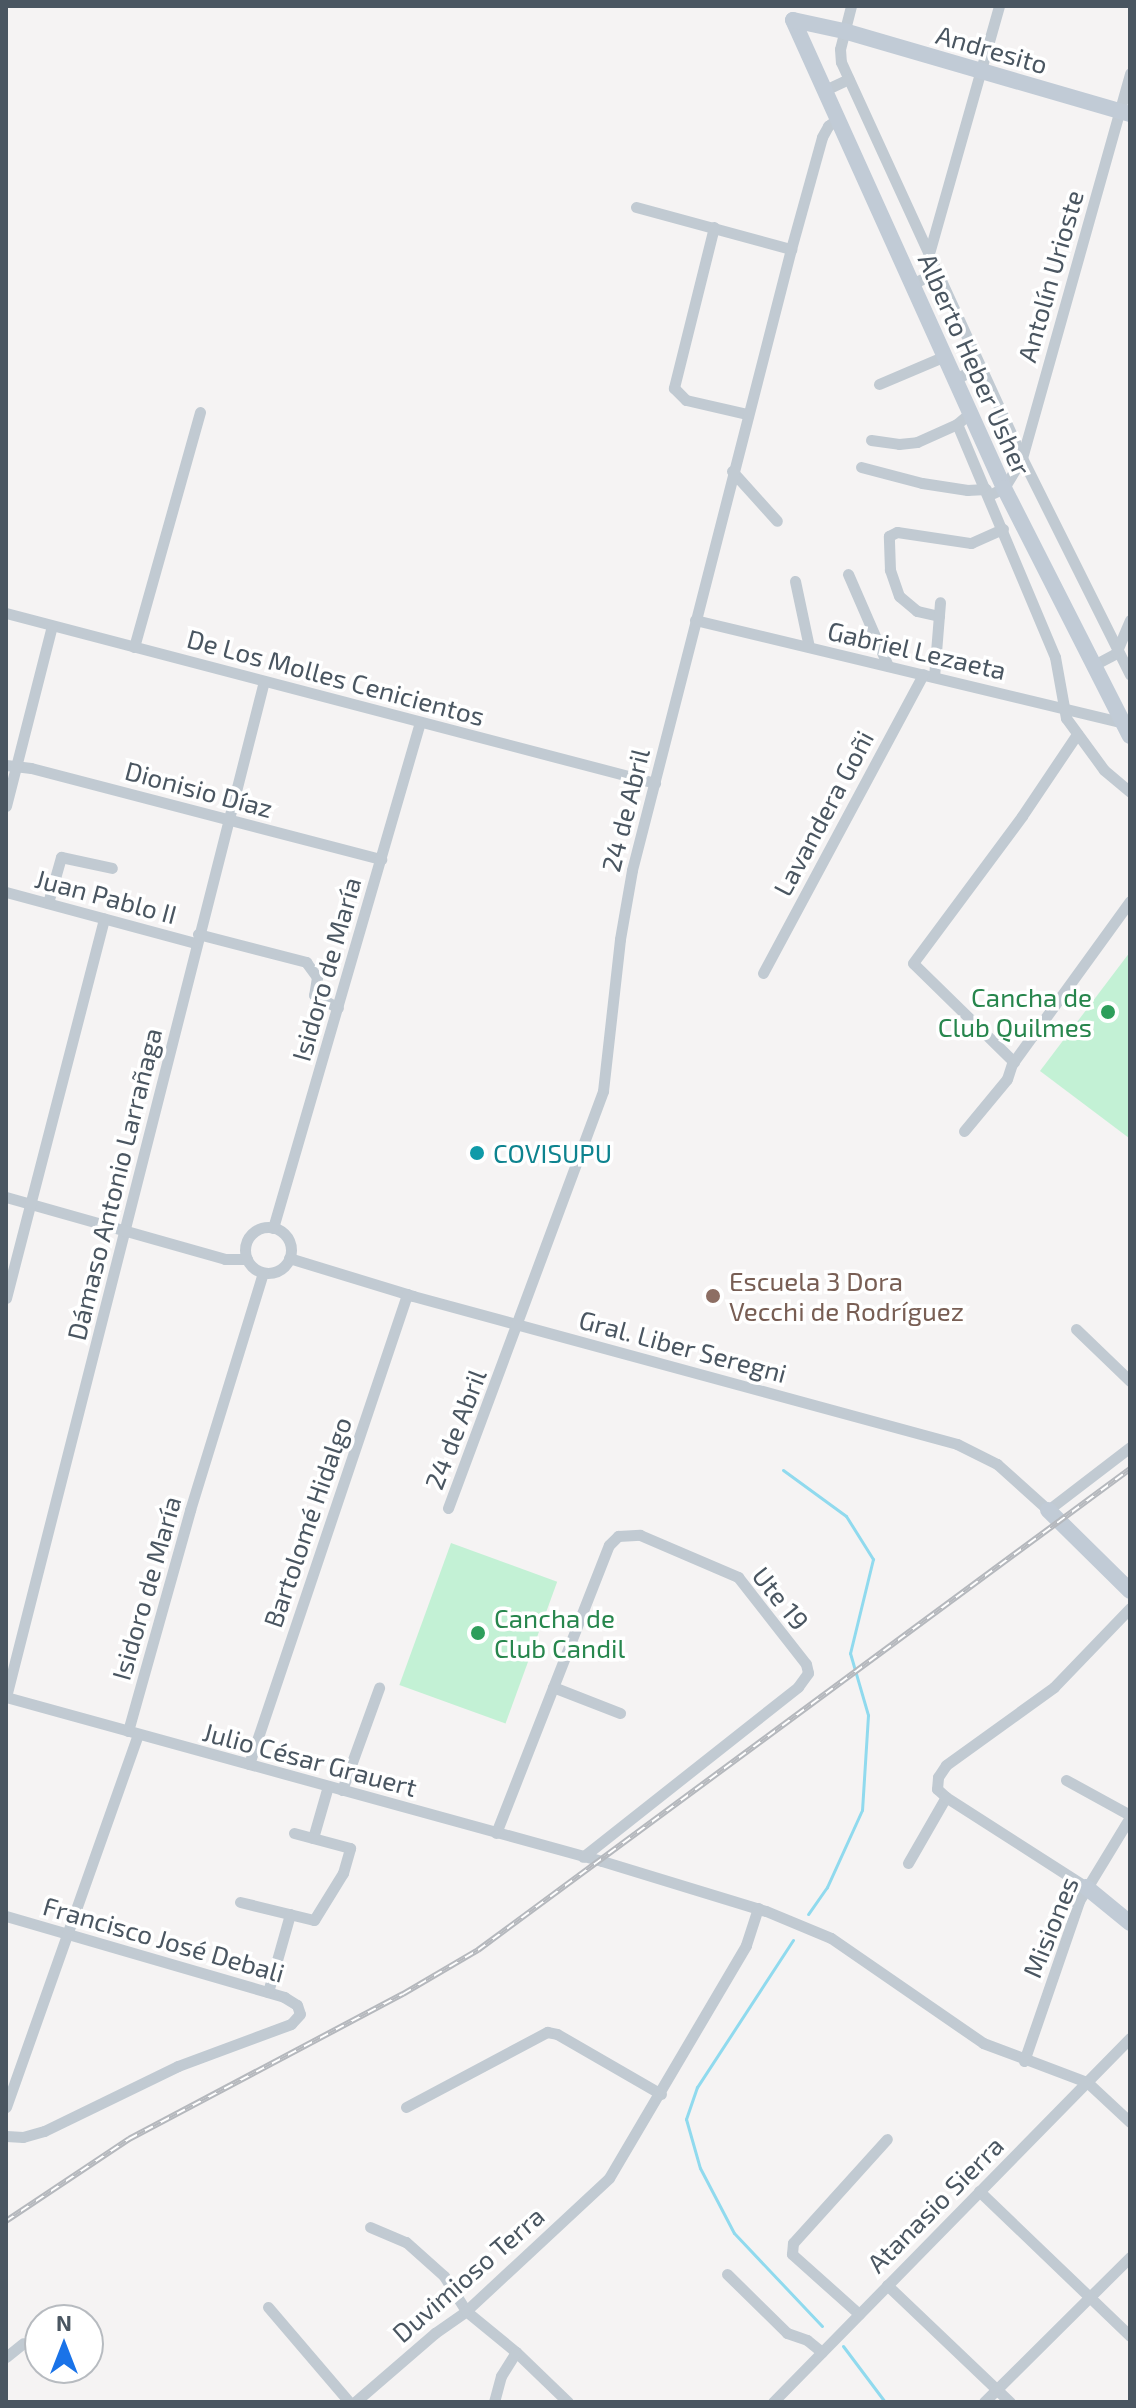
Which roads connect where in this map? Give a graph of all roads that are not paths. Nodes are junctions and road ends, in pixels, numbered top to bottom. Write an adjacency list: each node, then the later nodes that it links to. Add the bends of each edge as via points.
1 (851, 6): 4 (street)
2 (999, 6): 5 (street)
3 (790, 13): 4 (street, Andresito); 8 (street, Alberto Heber Usher)
4 (844, 31): 5 (street, Andresito); 7 (street, Alberto Heber Usher, via 841,62)
5 (981, 71): 9 (street, Andresito); 14 (street)
6 (1130, 73): 9 (street, Antolín Urioste)
7 (849, 79): 8 (street); 14 (street, Alberto Heber Usher)
8 (825, 90): 10 (street, Alberto Heber Usher)
9 (1124, 113): 26 (street, Antolín Urioste)
10 (837, 119): 13 (street, 24 de Abril, via 822,137); 16 (street, Alberto Heber Usher)
11 (636, 207): 12 (street)
12 (714, 227): 13 (street); 23 (street, via 674,388 686,400)
13 (791, 249): 23 (street, 24 de Abril)
14 (928, 257): 15 (street, Alberto Heber Usher)
15 (935, 273): 16 (street); 18 (street, Alberto Heber Usher)
16 (912, 284): 17 (street, Alberto Heber Usher)
17 (945, 356): 19 (street, Alberto Heber Usher); 20 (street)
18 (980, 367): 19 (street); 26 (street, Alberto Heber Usher)
19 (955, 379): 22 (street, Alberto Heber Usher)
20 (879, 384)
21 (200, 412): 40 (street)
22 (970, 413): 24 (street); 29 (street, Alberto Heber Usher)
23 (747, 414): 28 (street, 24 de Abril)
24 (957, 424): 25 (street, via 917,442); 29 (street)
25 (871, 440)
26 (1022, 458): 29 (street, Antolín Urioste); 42 (street, Alberto Heber Usher)
27 (861, 467): 29 (street, via 922,483)
28 (732, 471): 30 (street); 37 (street, 24 de Abril)
29 (993, 491): 31 (street); 44 (street, Alberto Heber Usher)
30 (777, 521)
31 (1003, 529): 36 (street, via 971,543 897,532 889,536 890,570 899,596 917,611); 48 (street, via 1055,657)
32 (848, 574): 43 (street)
33 (795, 581): 41 (street)
34 (940, 602): 36 (street)
35 (6, 613): 39 (street, De Los Molles Cenicientos)
36 (939, 616): 45 (street)
37 (695, 620): 41 (street, Gabriel Lezaeta); 53 (street, 24 de Abril)
38 (1130, 620): 42 (street)
39 (52, 626): 40 (street, De Los Molles Cenicientos); 52 (street)
40 (134, 647): 47 (street, De Los Molles Cenicientos)
41 (809, 647): 43 (street, Gabriel Lezaeta)
42 (1116, 653): 44 (street); 46 (street, Alberto Heber Usher)
43 (888, 666): 45 (street, Gabriel Lezaeta)
44 (1092, 666): 50 (street, Alberto Heber Usher)
45 (928, 675): 48 (street, Gabriel Lezaeta); 64 (street, Lavandera Goñi)
46 (1130, 675)
47 (264, 681): 49 (street, De Los Molles Cenicientos); 56 (street, Dámaso Antonio Larrañaga)
48 (1063, 708): 50 (street, Gabriel Lezaeta); 51 (street)
49 (420, 722): 53 (street, De Los Molles Cenicientos); 57 (street, Isidoro de María)
50 (1127, 727)
51 (1077, 734): 54 (street, via 1104,770); 66 (street, via 913,963)
52 (11, 766): 55 (street); 56 (street, Dionisio Díaz)
53 (655, 783): 77 (street, 24 de Abril, via 623,917 603,1091)
54 (1130, 792)
55 (6, 806)
56 (229, 819): 57 (street, Dionisio Díaz); 63 (street, Dámaso Antonio Larrañaga)
57 (381, 859): 65 (street, Isidoro de María)
58 (112, 868): 61 (street, via 61,857)
59 (6, 892): 61 (street, Juan Pablo II)
60 (1130, 901): 66 (street)
61 (48, 903): 62 (street, Juan Pablo II)
62 (104, 918): 63 (street, Juan Pablo II); 69 (street)
63 (197, 938): 65 (street, Juan Pablo II, via 306,962 317,977 314,995); 71 (street, Dámaso Antonio Larrañaga)
64 (763, 973)
65 (338, 1008): 70 (street, Isidoro de María)
66 (1014, 1062): 67 (street, via 1007,1079)
67 (964, 1131)
68 (6, 1197): 69 (street)
69 (30, 1204): 71 (street); 76 (street)
70 (273, 1228): 72 (street, via 289,1242); 73 (street, via 250,1235)
71 (125, 1231): 73 (street, via 225,1259); 87 (street, Dámaso Antonio Larrañaga)
72 (289, 1258): 74 (street, via 276,1272); 75 (street, Gral. Liber Seregni)
73 (247, 1259): 74 (street)
74 (263, 1273): 89 (street, Isidoro de María, via 190,1510)
75 (407, 1294): 77 (street, Gral. Liber Seregni); 90 (street, Bartolomé Hidalgo)
76 (6, 1298)
77 (519, 1325): 81 (street, 24 de Abril); 82 (street, Gral. Liber Seregni, via 957,1444 997,1464)
78 (1076, 1329): 79 (street)
79 (1130, 1381)
80 (1130, 1447): 82 (street)
81 (448, 1508)
82 (1048, 1510): 83 (street)
83 (1130, 1591)
84 (1130, 1608): 94 (street, via 1054,1687 946,1765 937,1789)
85 (553, 1687): 88 (street); 97 (street); 99 (street, Ute 19, via 605,1553 618,1536 632,1534 738,1577 808,1673 798,1687)
86 (379, 1688): 93 (street)
87 (6, 1697): 89 (street, Julio César Grauert)
88 (620, 1713)
89 (133, 1733): 90 (street, Julio César Grauert); 107 (street, Isidoro de María)
90 (249, 1764): 92 (street, Julio César Grauert)
91 (1066, 1780): 95 (street)
92 (328, 1786): 93 (street, Julio César Grauert); 98 (street)
93 (342, 1790): 97 (street, Julio César Grauert)
94 (946, 1797): 100 (street); 101 (street)
95 (1130, 1816): 101 (street, Misiones)
96 (294, 1833): 98 (street)
97 (496, 1833): 99 (street, Julio César Grauert)
98 (313, 1838): 104 (street, via 350,1848 343,1873 314,1920)
99 (583, 1857): 103 (street, Julio César Grauert)
100 (908, 1863)
101 (1086, 1887): 106 (street); 110 (street, Misiones)
102 (240, 1902): 104 (street)
103 (758, 1908): 110 (street, Julio César Grauert, via 831,1938 967,2033); 112 (street, Duvimioso Terra, via 746,1945)
104 (290, 1914): 108 (street)
105 (6, 1916): 107 (street, Francisco José Debali)
106 (1130, 1923)
107 (69, 1934): 108 (street, Francisco José Debali); 113 (street, Isidoro de María)
108 (268, 1992): 116 (street, Francisco José Debali, via 292,2000 300,2014 291,2024 178,2066 44,2131)
109 (1130, 2038): 111 (street, Atanasio Sierra)
110 (1024, 2061): 111 (street, Julio César Grauert)
111 (1087, 2082): 115 (street); 118 (street, Atanasio Sierra)
112 (661, 2094): 114 (street, via 547,2032); 125 (street, Duvimioso Terra, via 609,2178)
113 (6, 2107)
114 (406, 2107)
115 (1130, 2122)
116 (6, 2136)
117 (887, 2139): 126 (street, via 793,2243 792,2254)
118 (979, 2191): 122 (street, Atanasio Sierra); 123 (street)
119 (370, 2227): 125 (street, via 406,2242 444,2276)
120 (1130, 2257): 123 (street)
121 (727, 2274): 130 (street, via 787,2333)
122 (887, 2285): 126 (street, Atanasio Sierra); 132 (street)
123 (1089, 2301): 127 (street); 132 (street)
124 (268, 2307): 133 (street)
125 (466, 2311): 129 (street); 133 (street, Duvimioso Terra)
126 (859, 2314): 130 (street, Atanasio Sierra)
127 (1130, 2336)
128 (23, 2343): 131 (street)
129 (516, 2352): 134 (street, via 501,2376); 135 (street)
130 (822, 2352): 136 (street, Atanasio Sierra)
131 (6, 2357)
132 (997, 2390): 137 (street); 138 (street)
133 (352, 2402)
134 (494, 2402)
135 (568, 2402)
136 (773, 2402)
137 (984, 2402)
138 (1010, 2402)

